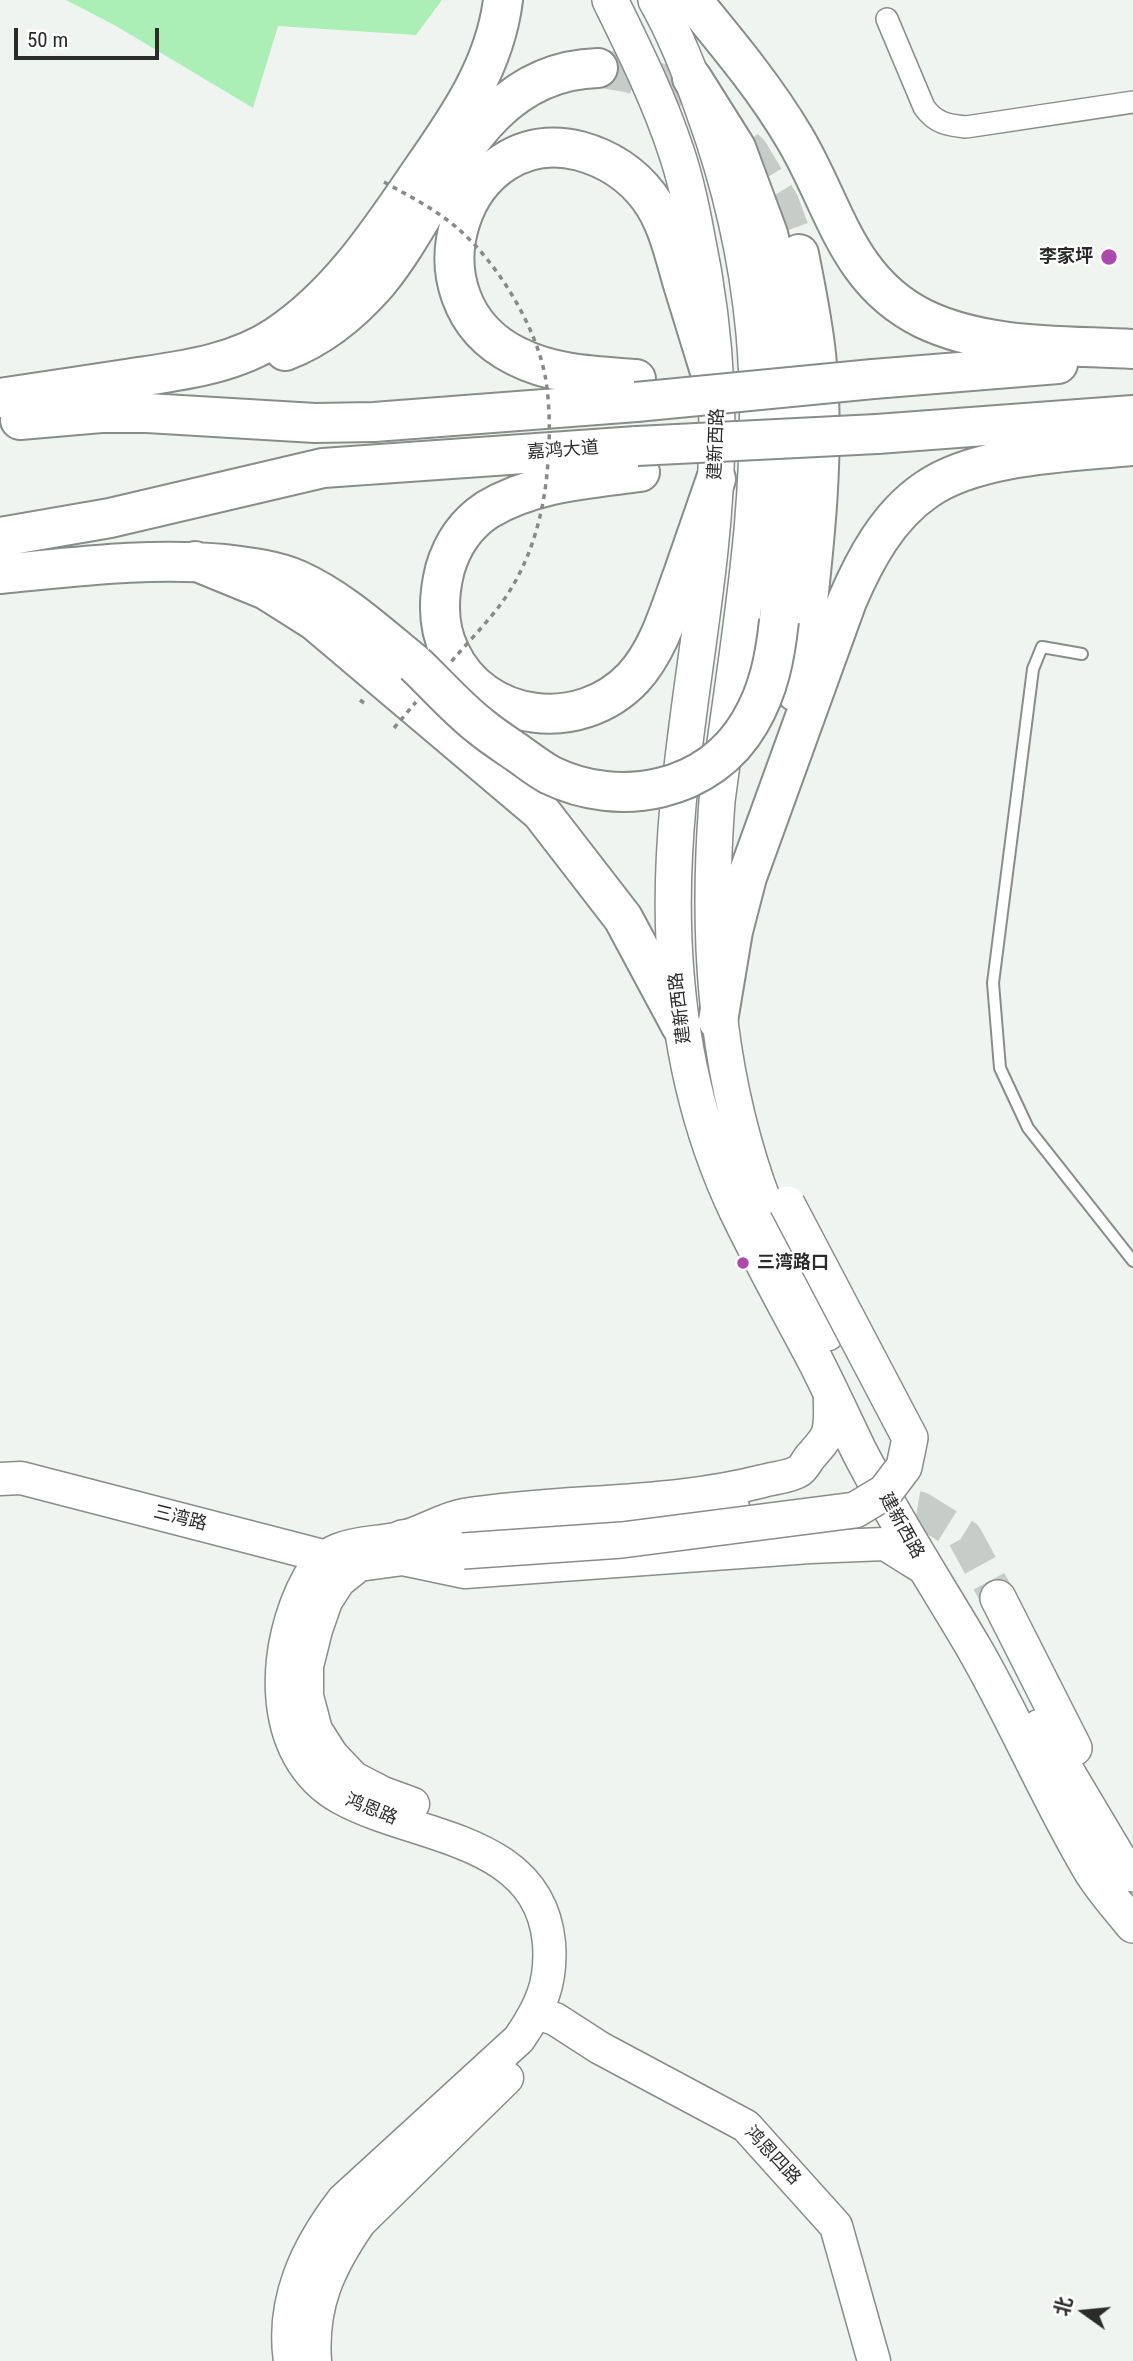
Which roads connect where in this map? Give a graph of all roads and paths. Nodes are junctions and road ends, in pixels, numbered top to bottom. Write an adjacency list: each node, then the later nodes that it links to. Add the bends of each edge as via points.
1 (503, 0): 13 (highway, via 497,36 473,93 353,266 277,336)
2 (610, 0): 16 (main road, 建新西路, via 677,153 706,280)
3 (656, 0): 7 (main road, 建新西路)
4 (692, 0): 11 (highway, via 794,135 855,260 874,285 900,306 924,319 1014,343)
5 (887, 19): 8 (street, via 924,107 940,123 965,127)
6 (598, 68): 13 (highway, via 553,74 495,113 461,152 378,282 340,320 281,352)
7 (692, 78): 26 (highway, bridge, via 736,148 768,234 789,361 792,410 779,621 774,665 765,692 733,747 688,778 638,793 611,792 549,774 479,726); 29 (main road, 建新西路, via 717,147 740,240 754,335 756,395 754,508 717,801 712,949)
8 (1133, 102)
9 (384, 182): 26 (path, bridge, via 457,228 489,262 533,338 546,379 550,424 540,523 504,600)
10 (799, 254): 28 (highway, via 817,365 817,524 800,673)
11 (1133, 349)
12 (1133, 358): 14 (highway, bridge, via 873,379)
13 (202, 368): 15 (highway)
14 (636, 390): 16 (highway, via 515,356 477,326 467,310 454,278 461,219 478,187 506,162 540,149 574,150 610,161 639,184 670,241); 18 (highway, via 374,422 147,413)
15 (0, 398)
16 (718, 398): 21 (main road, 建新西路)
17 (1133, 415): 20 (highway, 嘉鸿大道, bridge, via 781,439)
18 (0, 422)
19 (1133, 446): 28 (highway, via 1048,455 952,475 926,489 901,512 862,566 847,601)
20 (639, 459): 21 (highway, via 532,490 488,510 458,539 442,582 442,631 463,673 496,700 535,714 586,710 616,694 635,676 665,624); 22 (highway, 嘉鸿大道, via 323,468 110,518)
21 (716, 479): 29 (main road, 建新西路, via 680,770 673,886 674,943)
22 (0, 537)
23 (195, 561): 24 (highway); 26 (highway, via 257,568 297,580 346,608); 29 (highway, via 267,590 315,621 541,812)
24 (0, 574)
25 (1083, 654): 31 (lane, via 1042,647 1033,669 993,983 1000,1068 1028,1128)
26 (429, 675): 27 (path, bridge)
27 (394, 728)
28 (747, 877): 29 (highway)
29 (700, 1023): 30 (main road, 建新西路); 32 (main road, 建新西路, via 692,1082 706,1130 736,1209)
30 (732, 1092): 35 (main road, bridge, via 910,1437 904,1467 886,1492 855,1510 622,1540 463,1551); 40 (main road, 建新西路, via 758,1185 775,1226 920,1526)
31 (1133, 1261)
32 (830, 1389): 35 (main road, via 828,1434 799,1471 726,1490 461,1516); 38 (main road, 建新西路)
33 (0, 1479): 36 (main road, 三湾路, via 21,1478)
34 (840, 1496): 35 (main road, via 698,1513 523,1526)
35 (403, 1548): 36 (main road, via 345,1547); 37 (main road); 38 (main road, via 465,1572 885,1544)
36 (325, 1556): 37 (main road, 三湾路); 42 (main road, 鸿恩路, via 299,1596 282,1657 286,1722 296,1748 313,1775 339,1796 468,1845 519,1875 547,1920)
37 (359, 1565): 42 (main road, 鸿恩路, via 339,1581 316,1630 307,1665 307,1696 316,1730 354,1777 383,1793 507,1839 534,1860 566,1917 570,1954 565,1989)
38 (925, 1569): 41 (main road, 建新西路, via 975,1651 1091,1871)
39 (998, 1598): 40 (main road, via 1090,1779)
40 (1126, 1866)
41 (1133, 1925)
42 (546, 2016): 43 (main road, 鸿恩路, via 343,2200 309,2251 297,2279 290,2311); 44 (main road, 鸿恩路, via 537,2049 360,2222 342,2248 317,2310); 45 (main road, 鸿恩四路, via 746,2126 836,2227)
43 (290, 2361)
44 (315, 2361)
45 (874, 2361)

